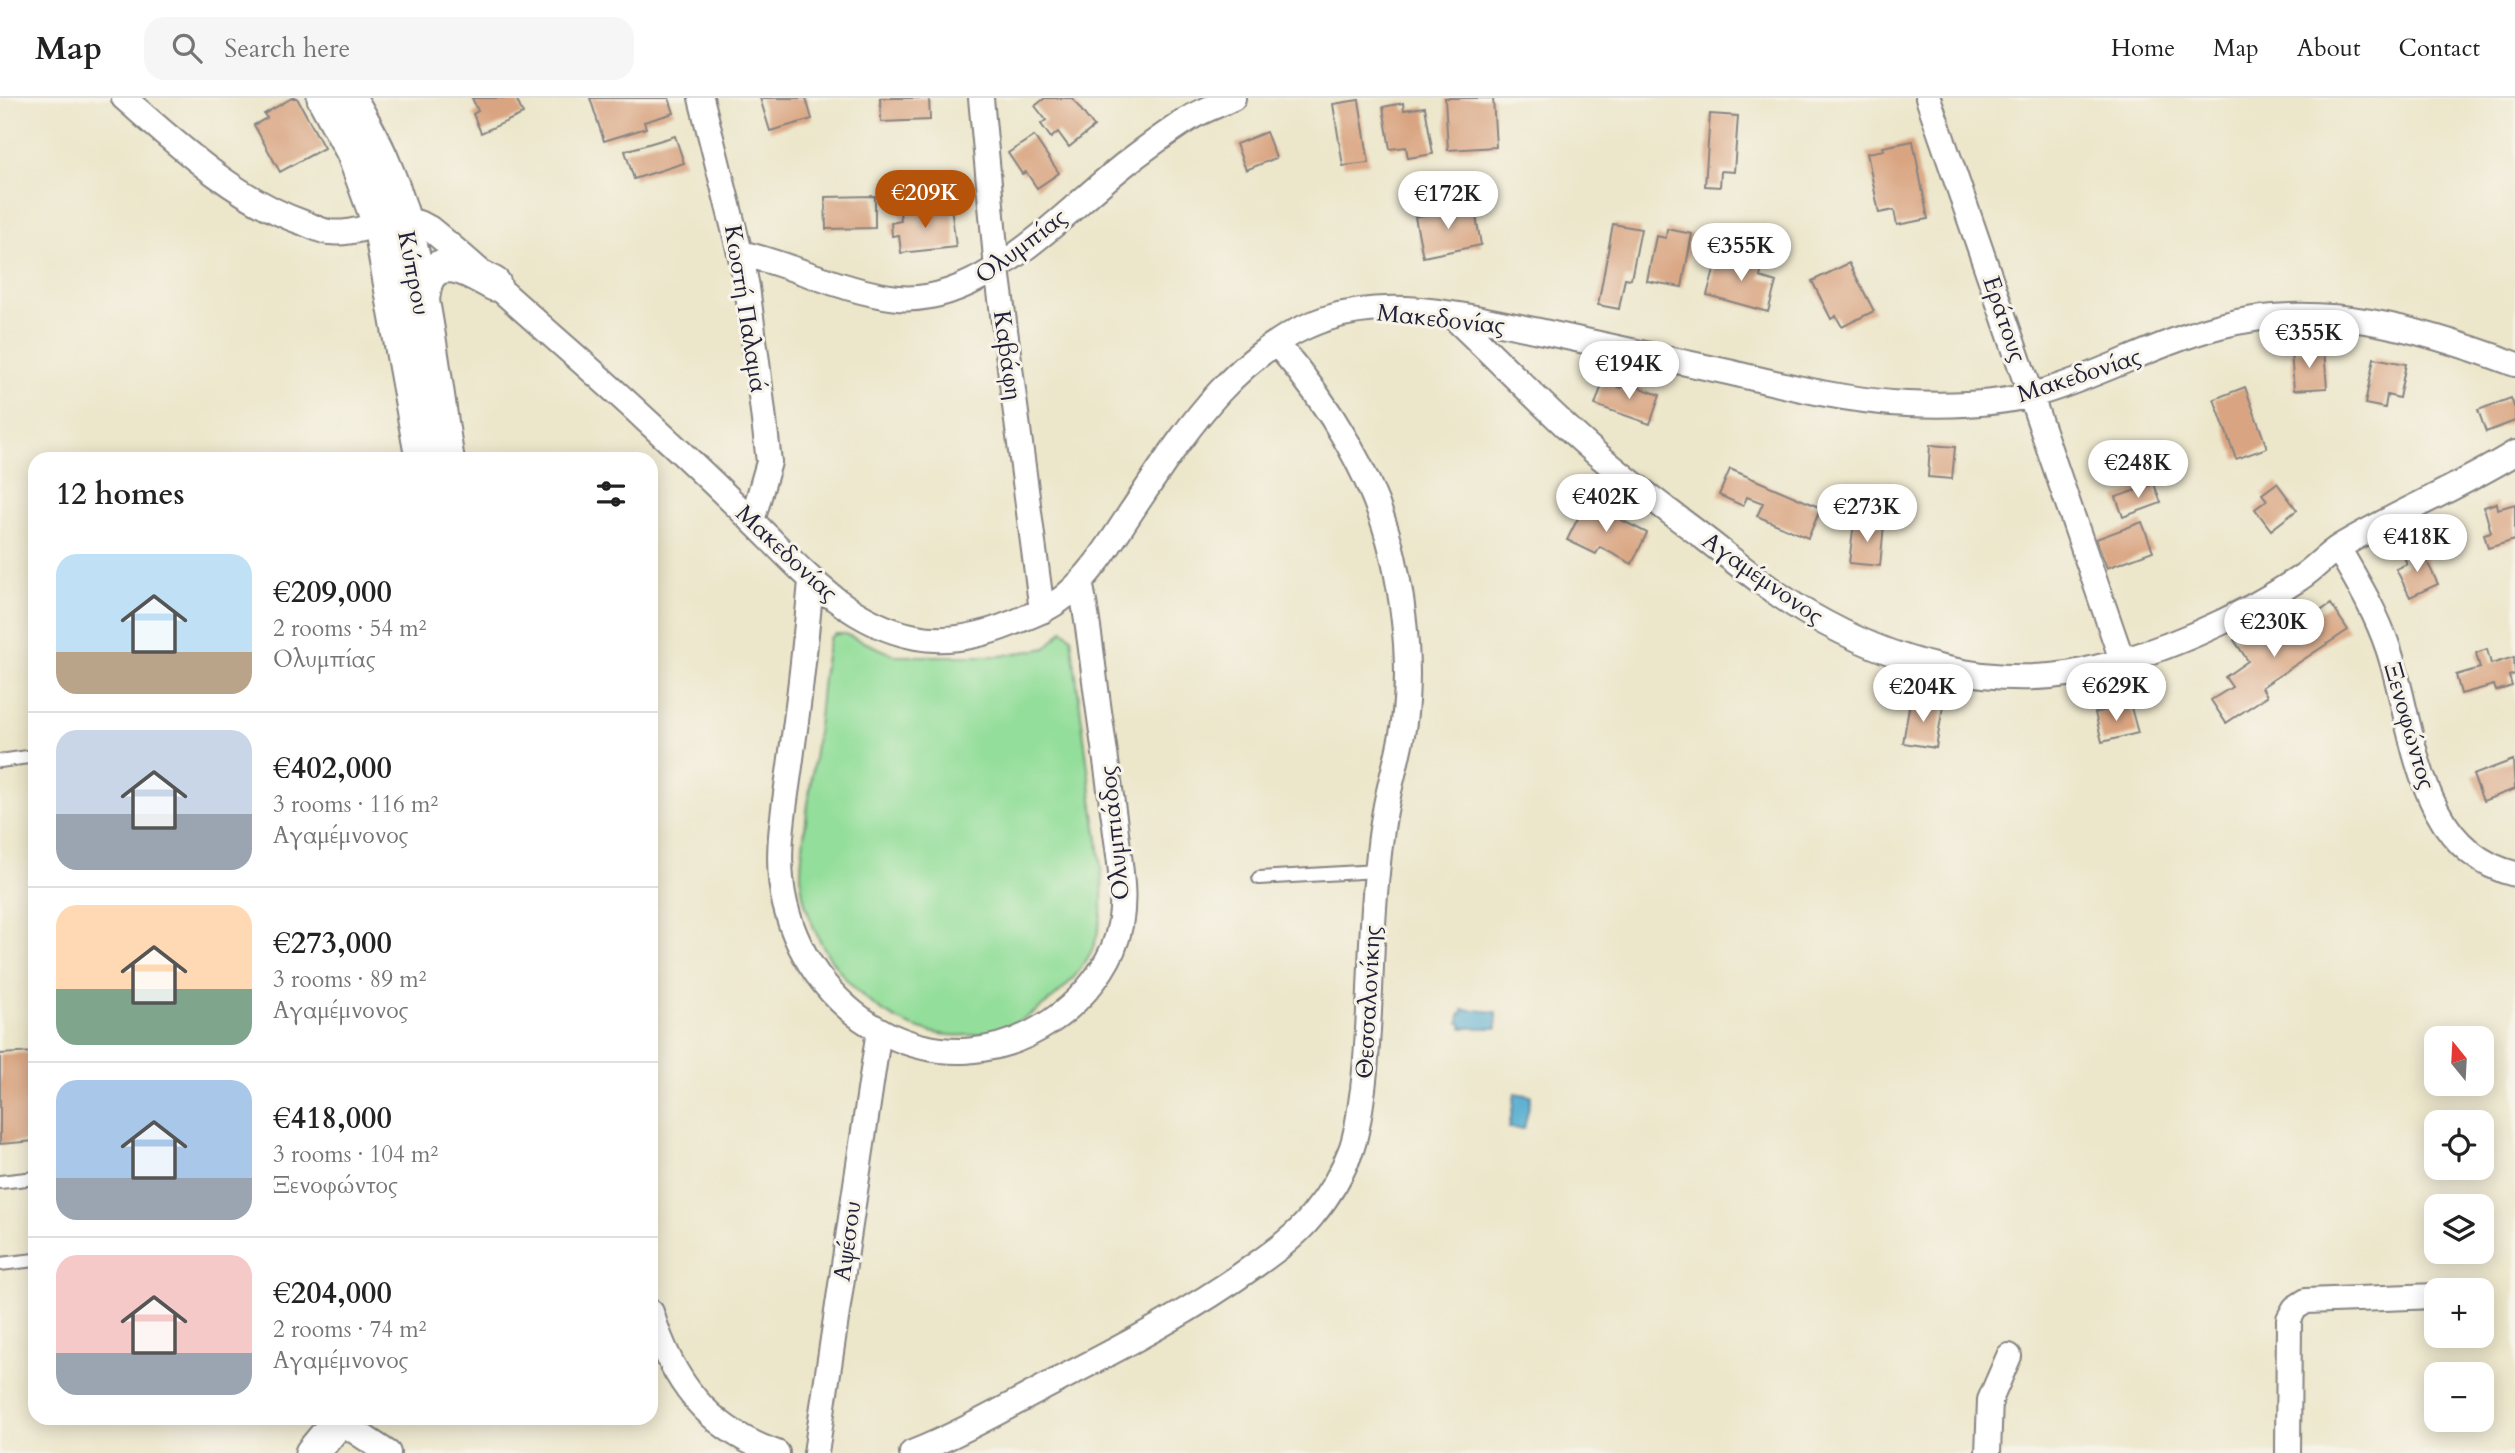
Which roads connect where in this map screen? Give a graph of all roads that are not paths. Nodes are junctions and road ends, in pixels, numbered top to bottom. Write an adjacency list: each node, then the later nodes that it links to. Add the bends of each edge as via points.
1 (124, 98): 8 (street, via 195,160 275,213 330,232)
2 (324, 98): 8 (main road, Κύπρου)
3 (349, 98): 8 (main road, Κύπρου, via 384,162)
4 (701, 98): 9 (street, Κωστή Παλαμά)
5 (981, 98): 10 (street, Καβάφη)
6 (1233, 98): 10 (street, Ολυμπίας, via 1191,118 1129,161)
7 (1928, 98): 16 (street, Εράτους)
8 (392, 223): 11 (street, Μακεδονίας, via 414,220 429,228); 12 (main road, Κύπρου); 17 (main road, Κύπρου)
9 (740, 253): 10 (street, Ολυμπίας, via 845,288 899,298 942,294); 20 (street, Κωστή Παλαμά, via 769,462)
10 (997, 270): 24 (street, Καβάφη)
11 (494, 284): 12 (main road, via 459,267 444,266 426,279); 20 (street, Μακεδονίας, via 644,417)
12 (422, 304): 18 (main road, Κύπρου)
13 (1451, 315): 14 (street, Μακεδονίας, via 1393,309 1344,313 1308,325); 16 (street, Μακεδονίας, via 1870,401 1959,404); 25 (street, Αγαμέμνονος, via 1552,414 1630,481 1783,597 1840,630 1918,662 1987,675 2059,675)
14 (1277, 344): 23 (street, Μακεδονίας, via 1203,410); 28 (street, Θεσσαλονίκης, via 1310,385 1361,469 1382,518 1395,568 1407,650 1407,688)
15 (2515, 364): 16 (street, Μακεδονίας, via 2413,329 2320,317 2277,317 2205,330)
16 (2032, 395): 25 (street, Εράτους)
17 (421, 452)
18 (446, 452)
19 (2515, 453): 21 (street, Αγαμέμνονος)
20 (752, 521): 22 (street, Μακεδονίας)
21 (2338, 548): 25 (street, Αγαμέμνονος, via 2300,578 2234,615); 29 (street, Ξενοφώντος, via 2382,632 2434,806 2465,847)
22 (811, 581): 24 (street, Μακεδονίας, via 869,620 921,638 976,636); 31 (street, Ολυμπιάδος, via 781,837 783,894 811,964 841,1000)
23 (1080, 582): 24 (street, Μακεδονίας); 31 (street, Ολυμπιάδος, via 1123,882 1123,914 1113,948 1096,979 1072,1005 1040,1029 1006,1045 973,1052 943,1051 901,1041)
24 (1042, 611)
25 (2122, 660)
26 (28, 757): 27 (lane)
27 (0, 761)
28 (1377, 871): 30 (lane); 47 (street, Θεσσαλονίκης, via 1370,1009 1358,1119 1346,1163 1312,1217 1237,1278 1150,1332)
29 (2515, 874)
30 (1259, 878)
31 (879, 1030): 46 (street, Αψέσου)
32 (28, 1179): 33 (lane)
33 (0, 1182)
34 (28, 1261): 35 (lane)
35 (0, 1264)
36 (2424, 1296): 49 (street, via 2306,1301 2295,1308 2289,1319)
37 (658, 1329): 45 (street, via 672,1364 701,1407 748,1442)
38 (2008, 1356): 48 (street, via 1990,1400)
39 (324, 1425): 42 (main road)
40 (329, 1425): 43 (main road)
41 (344, 1425): 44 (street)
42 (289, 1453)
43 (312, 1453)
44 (388, 1453)
45 (777, 1453)
46 (816, 1453)
47 (912, 1453)
48 (1988, 1453)
49 (2288, 1453)

